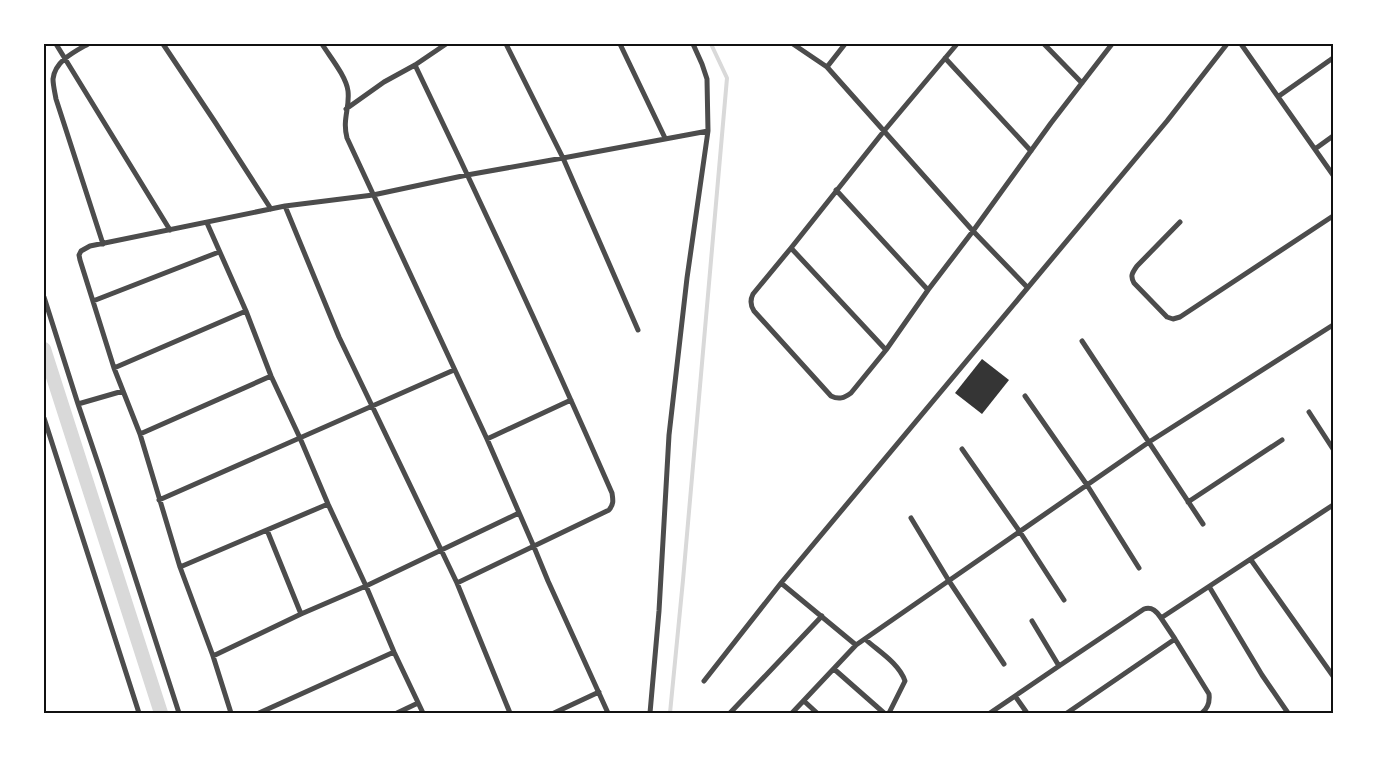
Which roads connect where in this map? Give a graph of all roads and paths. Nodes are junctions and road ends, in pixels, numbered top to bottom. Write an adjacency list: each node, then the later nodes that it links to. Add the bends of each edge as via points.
1 (56, 44): 16 (street)
2 (88, 44): 16 (street)
3 (163, 44): 36 (street)
4 (322, 44): 23 (street, via 348,90)
5 (446, 44): 19 (street)
6 (506, 44): 30 (street)
7 (620, 44): 27 (street)
8 (693, 44): 24 (street, via 707,79)
9 (793, 44): 20 (street)
10 (845, 44): 20 (street)
11 (957, 44): 17 (street)
12 (1044, 44): 21 (street)
13 (1112, 44): 21 (street)
14 (1227, 44): 45 (street)
15 (1241, 44): 22 (street)
16 (65, 58): 40 (street); 42 (street, via 55,69 56,99)
17 (945, 58): 25 (street); 29 (street)
18 (1333, 58): 22 (street)
19 (414, 65): 23 (street); 31 (street)
20 (827, 67): 25 (street)
21 (1082, 83): 29 (street)
22 (1279, 96): 28 (street)
23 (346, 109): 34 (street, via 347,138)
24 (708, 131): 27 (street); 119 (street, via 686,278 669,435)
25 (884, 131): 33 (street); 41 (street)
26 (1333, 136): 28 (street)
27 (666, 138): 30 (street)
28 (1315, 149): 32 (street)
29 (1031, 150): 41 (street)
30 (563, 158): 31 (street); 51 (street)
31 (467, 174): 34 (street); 59 (street)
32 (1333, 175)
33 (836, 190): 43 (street); 46 (street)
34 (373, 195): 35 (street); 55 (street)
35 (285, 206): 36 (street); 61 (street, via 339,337)
36 (271, 209): 39 (street)
37 (1333, 216): 38 (street, via 1173,319 1167,317 1134,283 1132,273)
38 (1180, 222)
39 (207, 223): 40 (street); 44 (street)
40 (170, 230): 42 (street)
41 (973, 231): 45 (street); 46 (street)
42 (103, 244): 48 (street, via 84,248 79,255)
43 (791, 248): 53 (street); 53 (street, via 752,294 751,306 831,396 844,398 851,393)
44 (219, 252): 48 (street); 49 (street)
45 (1028, 287): 88 (street)
46 (928, 290): 53 (street)
47 (44, 297): 60 (street)
48 (93, 301): 54 (street)
49 (246, 311): 54 (street); 56 (street)
50 (1333, 325): 68 (street)
51 (638, 330)
52 (1082, 341): 68 (street)
53 (886, 350)
54 (114, 368): 57 (street)
55 (454, 370): 61 (street); 66 (street)
56 (271, 376): 64 (street); 65 (street)
57 (123, 391): 60 (street); 64 (street)
58 (1025, 396): 71 (street)
59 (571, 400): 66 (street); 81 (street, via 612,493 612,506)
60 (78, 404): 111 (street)
61 (372, 405): 65 (street); 82 (street)
62 (1309, 412): 70 (street)
63 (44, 418): 110 (street)
64 (140, 434): 72 (street)
65 (300, 438): 72 (street); 74 (street)
66 (487, 439): 76 (street)
67 (1282, 440): 73 (street)
68 (1149, 442): 71 (street); 73 (street)
69 (962, 449): 80 (street)
70 (1333, 449)
71 (1087, 485): 80 (street); 85 (street)
72 (160, 500): 84 (street)
73 (1188, 502): 78 (street)
74 (328, 504): 79 (street); 89 (street)
75 (1333, 505): 83 (street)
76 (519, 513): 81 (street); 82 (street)
77 (911, 518): 86 (street)
78 (1203, 524)
79 (267, 530): 84 (street); 92 (street)
80 (1020, 532): 86 (street); 91 (street)
81 (534, 546): 87 (street); 106 (street)
82 (442, 550): 87 (street); 89 (street)
83 (1251, 560): 90 (street); 104 (street)
84 (180, 567): 100 (street)
85 (1139, 568)
86 (949, 581): 96 (street); 101 (street)
87 (457, 583): 116 (street)
88 (781, 583): 93 (street); 105 (street)
89 (366, 586): 92 (street); 99 (street)
90 (1210, 588): 94 (street); 129 (street)
91 (1064, 600)
92 (301, 614): 100 (street)
93 (822, 616): 98 (street); 120 (street)
94 (1161, 618): 97 (street); 102 (street, via 1152,609 1144,609)
95 (1032, 621): 102 (street)
96 (865, 639): 98 (street); 124 (street, via 898,668 905,681)
97 (1175, 640): 127 (street); 128 (street, via 1209,694 1209,704)
98 (856, 645): 103 (street)
99 (394, 652): 109 (street); 113 (street)
100 (213, 656): 112 (street)
101 (1004, 664)
102 (1059, 666): 107 (street)
103 (834, 669): 108 (street); 123 (street)
104 (1333, 676)
105 (704, 681)
106 (598, 692): 117 (street); 118 (street)
107 (1015, 696): 125 (street); 126 (street)
108 (804, 701): 121 (street); 122 (street)
109 (418, 703): 114 (street); 115 (street)
110 (139, 713)
111 (180, 713)
112 (231, 713)
113 (259, 713)
114 (397, 713)
115 (422, 713)
116 (510, 713)
117 (554, 713)
118 (608, 713)
119 (650, 713)
120 (730, 713)
121 (792, 713)
122 (817, 713)
123 (884, 713)
124 (889, 713)
125 (990, 713)
126 (1027, 713)
127 (1067, 713)
128 (1202, 713)
129 (1288, 713)

